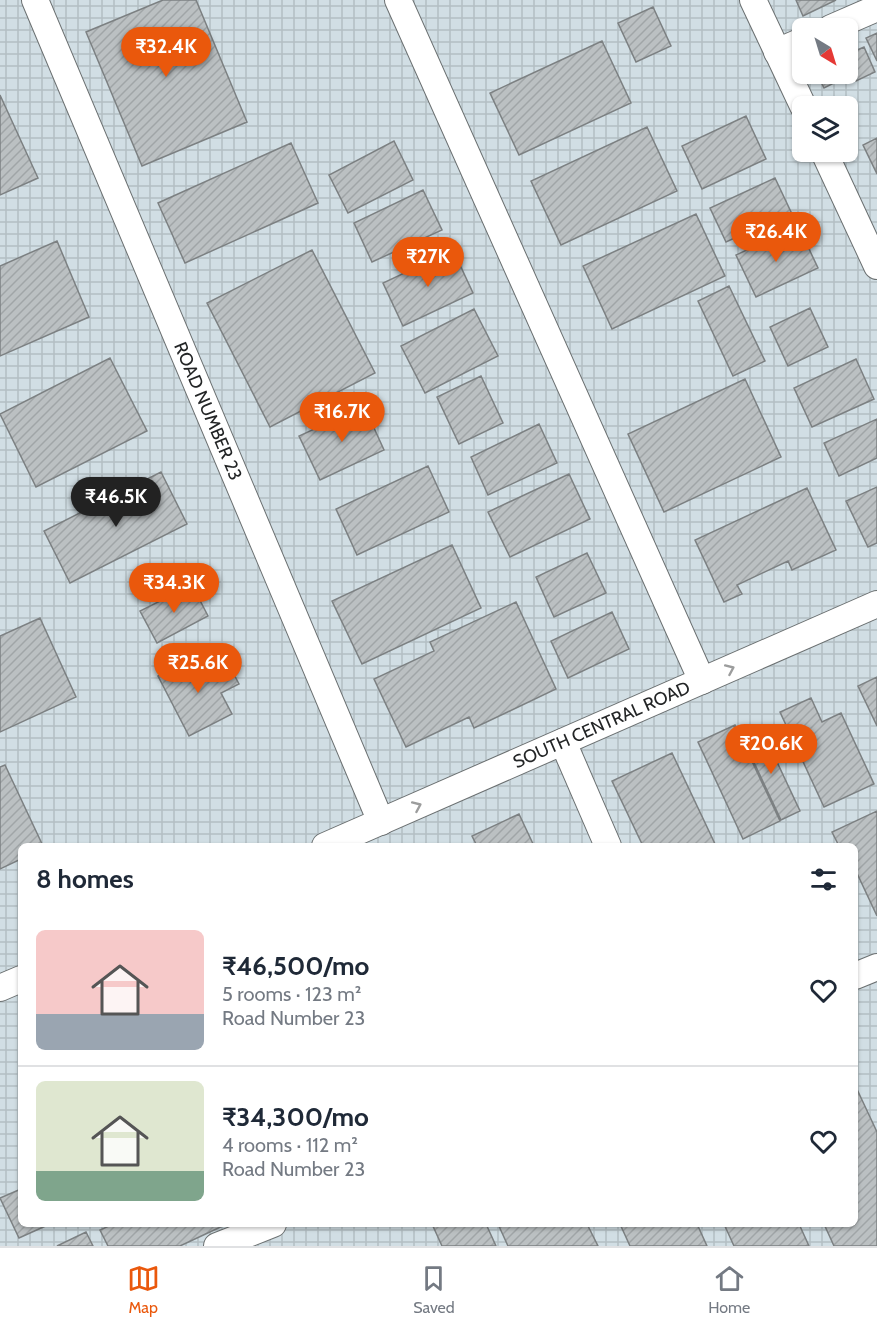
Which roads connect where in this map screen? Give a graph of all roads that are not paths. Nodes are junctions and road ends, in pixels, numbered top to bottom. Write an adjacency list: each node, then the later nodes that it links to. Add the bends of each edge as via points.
1 (35, 0): 15 (street, ROAD NUMBER 23)
2 (398, 0): 13 (street)
3 (753, 0): 7 (street)
4 (877, 8): 5 (street)
5 (854, 18)
6 (792, 45): 7 (street)
7 (777, 52): 8 (street)
8 (798, 96)
9 (829, 162): 10 (street)
10 (877, 266)
11 (877, 604): 13 (street, SOUTH CENTRAL ROAD, one-way to 11)
12 (877, 624): 14 (street, SOUTH CENTRAL ROAD)
13 (702, 681): 14 (street, SOUTH CENTRAL ROAD)
14 (567, 750): 15 (street, SOUTH CENTRAL ROAD, one-way to 14); 17 (street, SOUTH CENTRAL ROAD); 18 (street)
15 (381, 822): 16 (street, SOUTH CENTRAL ROAD)
16 (332, 843)
17 (375, 843)
18 (607, 843)
19 (877, 967): 20 (street)
20 (858, 975)
21 (18, 980): 22 (street)
22 (0, 988)
23 (18, 999): 24 (street)
24 (0, 1007)
25 (265, 1227): 26 (street)
26 (217, 1246)

